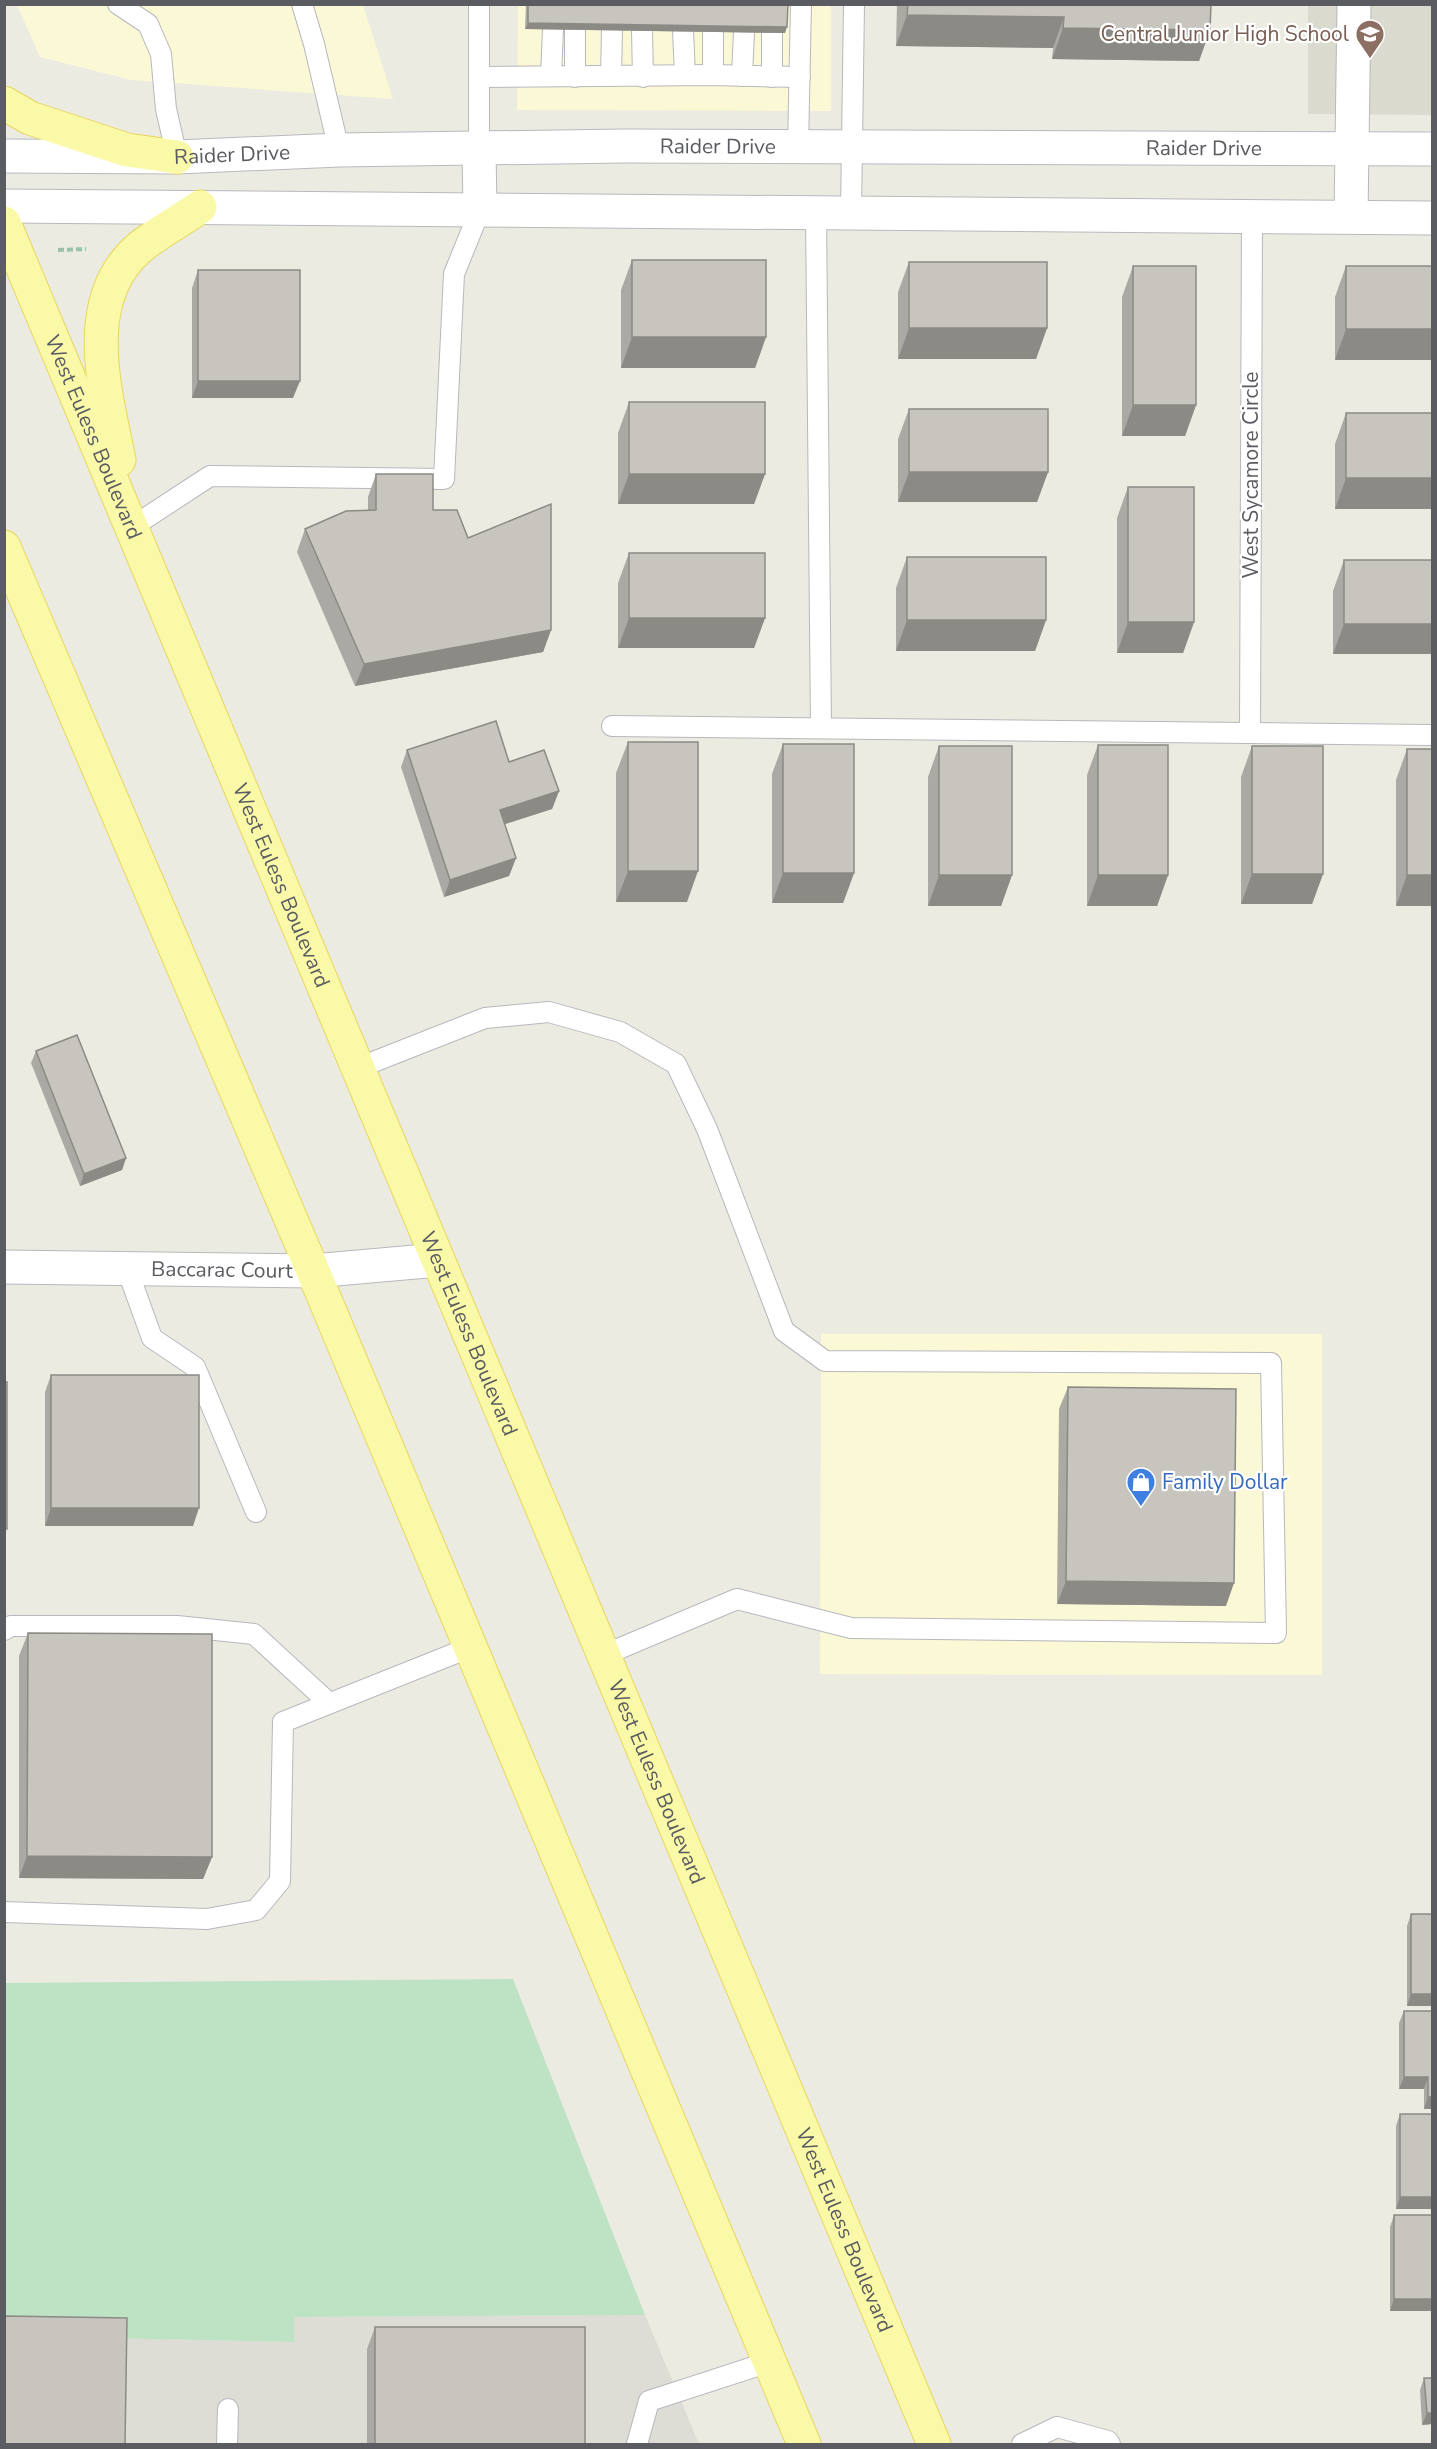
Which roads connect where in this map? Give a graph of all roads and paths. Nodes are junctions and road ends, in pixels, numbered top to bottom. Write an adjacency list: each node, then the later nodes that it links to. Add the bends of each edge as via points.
1 (118, 4): 33 (lane, via 148,24 161,54 166,109)
2 (302, 4): 31 (lane)
3 (479, 4): 20 (lane)
4 (801, 4): 24 (lane)
5 (854, 4): 27 (lane)
6 (1354, 4): 29 (main road)
7 (553, 29): 17 (lane)
8 (575, 29): 21 (lane)
9 (612, 30): 18 (lane)
10 (642, 30): 22 (lane)
11 (683, 31): 15 (lane)
12 (713, 31): 16 (lane)
13 (744, 32): 19 (lane)
14 (772, 32): 23 (lane)
15 (685, 75): 16 (lane); 22 (lane)
16 (713, 75): 19 (lane)
17 (552, 76): 20 (lane); 21 (lane)
18 (611, 76): 21 (lane); 22 (lane)
19 (742, 76): 23 (lane)
20 (480, 77): 28 (lane)
21 (575, 77)
22 (642, 77)
23 (772, 77): 24 (lane)
24 (800, 77): 26 (lane)
25 (4, 103): 33 (main road, via 30,118 126,150)
26 (798, 147): 27 (main road, Raider Drive); 28 (main road, Raider Drive)
27 (852, 147): 29 (main road, Raider Drive); 38 (lane)
28 (479, 149): 31 (main road, Raider Drive); 36 (main road)
29 (1352, 149): 30 (main road, Raider Drive); 40 (main road)
30 (1432, 149)
31 (339, 150): 33 (main road, Raider Drive)
32 (4, 156): 33 (main road, Raider Drive)
33 (177, 157)
34 (4, 206): 35 (main road)
35 (200, 207): 36 (main road); 45 (main road, via 139,249 110,289 103,316 100,364)
36 (480, 210): 37 (main road); 45 (lane, via 454,273 444,479 210,476)
37 (816, 213): 38 (main road); 48 (lane)
38 (851, 213): 39 (main road)
39 (1252, 216): 40 (main road); 49 (lane, West Sycamore Circle)
40 (1351, 217): 41 (main road)
41 (1432, 218)
42 (4, 223): 45 (main road, West Euless Boulevard)
43 (86, 249): 44 (path)
44 (58, 250)
45 (132, 527): 51 (main road, West Euless Boulevard)
46 (4, 547): 55 (main road)
47 (612, 726): 48 (lane)
48 (820, 728): 49 (lane)
49 (1250, 733): 50 (lane)
50 (1432, 735)
51 (358, 1068): 52 (main road, West Euless Boulevard); 59 (lane, via 484,1018 549,1012 620,1032 676,1064 707,1129 784,1331 825,1361 1271,1363 1276,1633 851,1628 737,1599)
52 (438, 1260): 55 (main road, Baccarac Court); 59 (main road, West Euless Boulevard)
53 (4, 1268): 54 (main road, Baccarac Court)
54 (126, 1269): 55 (main road, Baccarac Court); 56 (lane, via 152,1338 195,1367)
55 (313, 1271): 58 (main road)
56 (256, 1512)
57 (4, 1630): 60 (lane, via 11,1626 177,1626 254,1634)
58 (471, 1647): 60 (lane); 62 (main road)
59 (604, 1655): 67 (main road, West Euless Boulevard)
60 (329, 1703): 61 (lane, via 283,1722 280,1881 256,1910 207,1919)
61 (4, 1912)
62 (769, 2362): 65 (lane, via 649,2401); 66 (main road)
63 (228, 2409): 64 (lane)
64 (227, 2445)
65 (637, 2445)
66 (804, 2445)
67 (934, 2445)
68 (1022, 2445): 69 (lane, via 1057,2427 1108,2441)
69 (1110, 2445)

